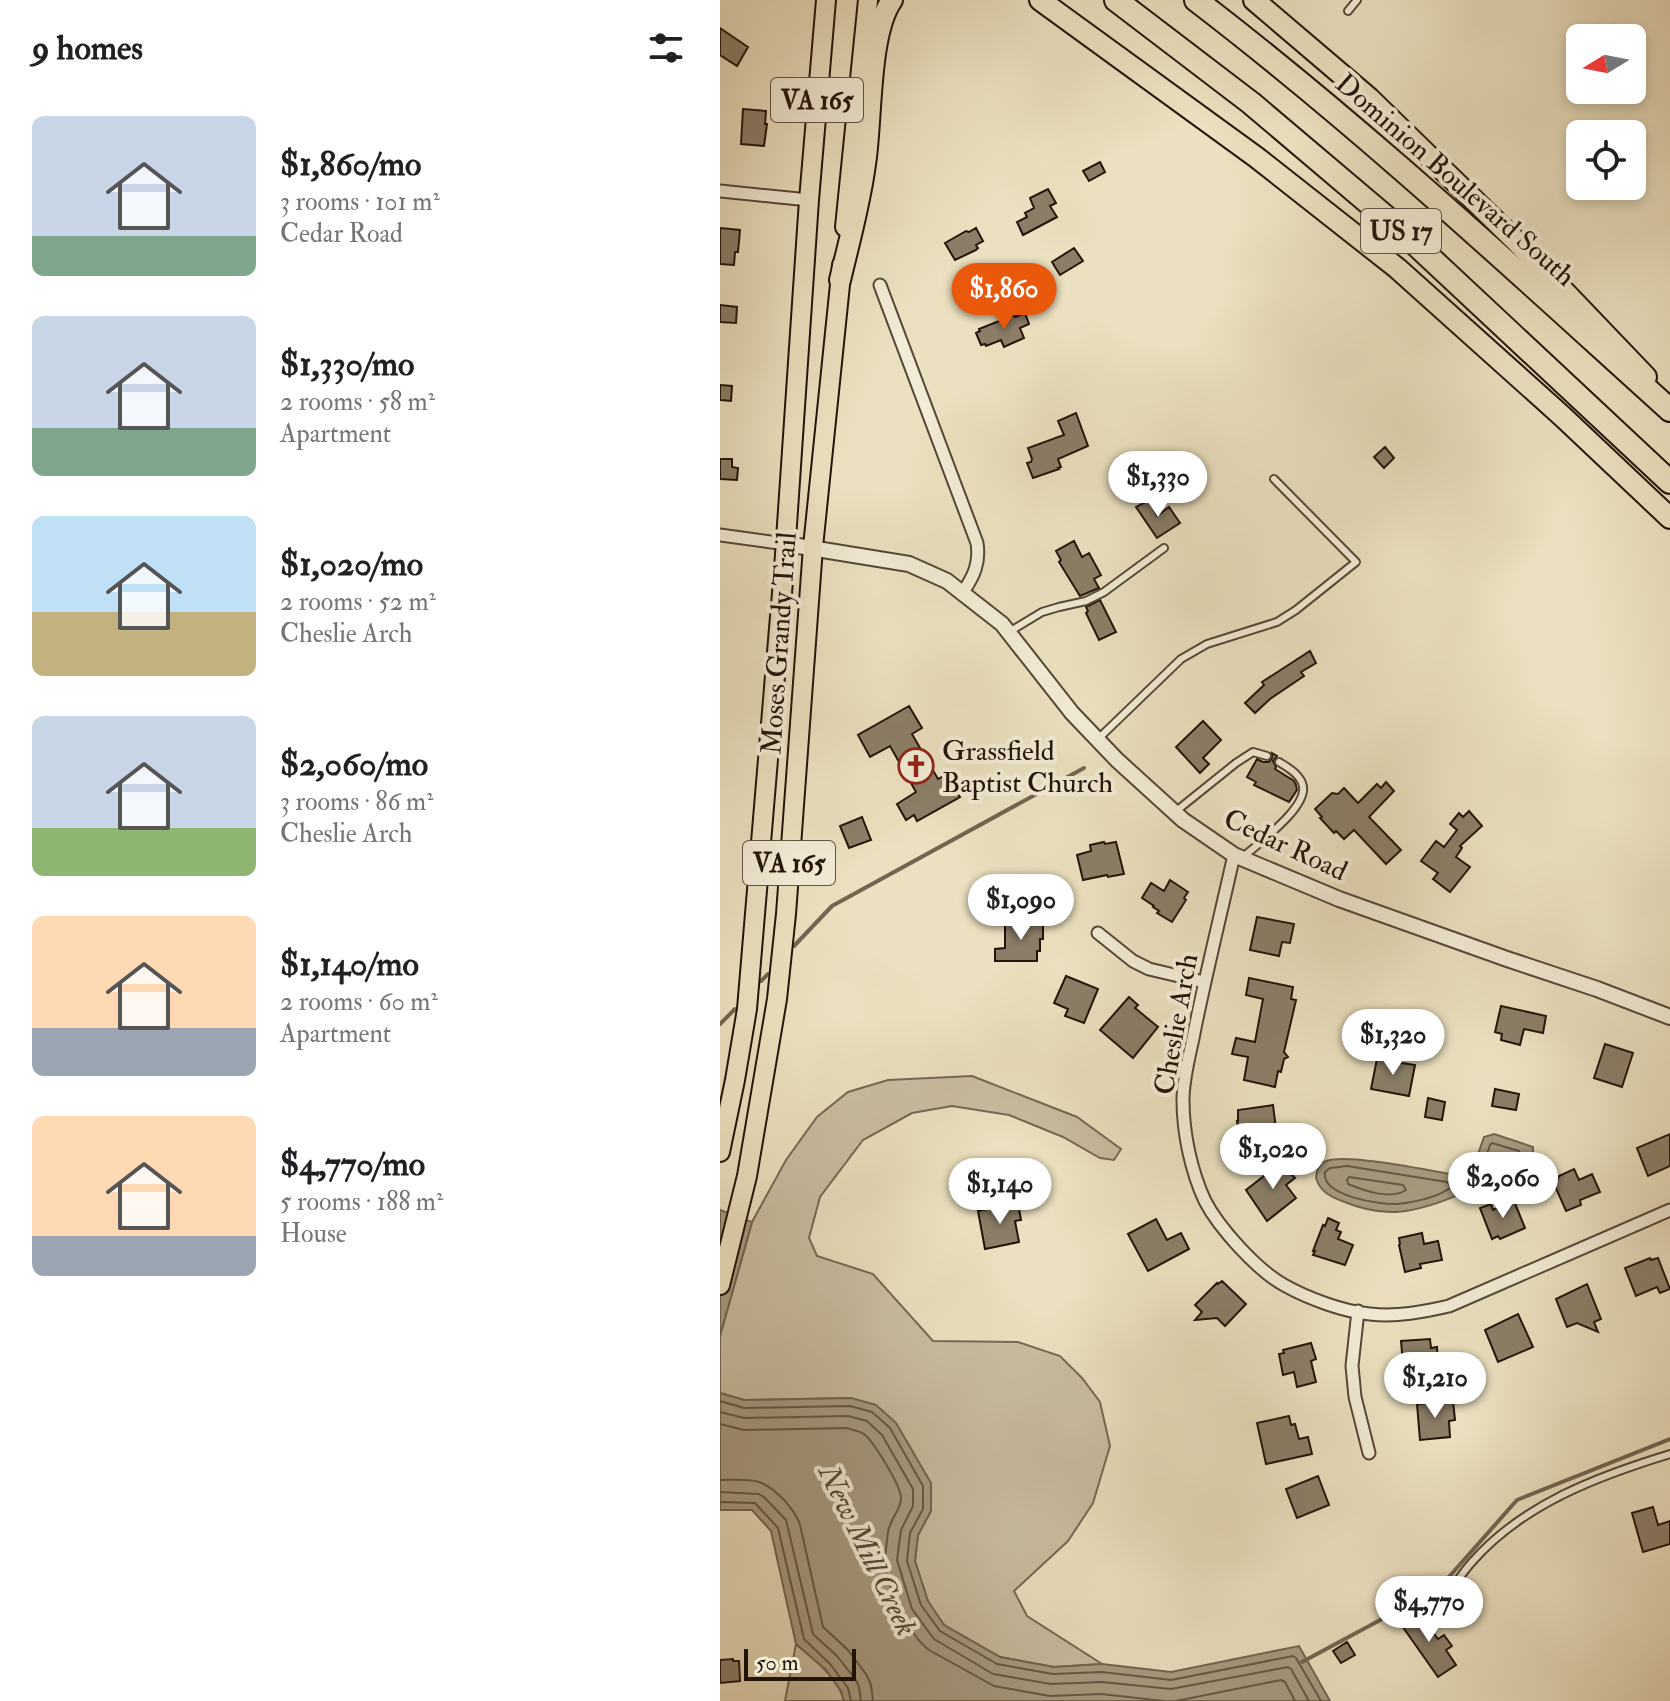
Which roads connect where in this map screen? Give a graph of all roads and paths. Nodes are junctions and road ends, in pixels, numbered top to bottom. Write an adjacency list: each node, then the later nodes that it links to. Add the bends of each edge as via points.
1 (826, 0): 11 (main road, Moses Grandy Trail / VA 165)
2 (868, 0): 12 (main road, Moses Grandy Trail / VA 165)
3 (892, 0): 12 (highway, via 877,42 865,165)
4 (1040, 0): 17 (highway, via 1256,157 1397,268)
5 (1116, 0): 16 (highway, US 17, via 1251,103 1395,225)
6 (1196, 0): 14 (highway, Dominion Boulevard South / US 17, via 1360,132)
7 (1254, 0): 14 (highway, via 1369,98 1504,229 1641,370)
8 (1357, 0): 9 (lane)
9 (1348, 11)
10 (720, 191): 11 (street)
11 (809, 200): 19 (main road, Moses Grandy Trail / VA 165)
12 (840, 280): 20 (main road, Moses Grandy Trail / VA 165)
13 (880, 285): 22 (street, via 977,543 974,576)
14 (1670, 407)
15 (1274, 479): 24 (lane, via 1356,562 1277,622 1207,644 1181,659)
16 (1670, 482)
17 (1670, 518)
18 (720, 535): 19 (street)
19 (786, 544): 20 (street, Cedar Road); 32 (main road, Moses Grandy Trail / VA 165, via 747,1009)
20 (813, 547): 22 (street, Cedar Road, via 909,564); 34 (main road, Moses Grandy Trail / VA 165, via 777,999 747,1176)
21 (1164, 548): 23 (lane, via 1104,592 1042,612)
22 (963, 592): 23 (street, Cedar Road)
23 (1009, 632): 24 (street, Cedar Road)
24 (1098, 739): 27 (street, Cedar Road)
25 (1267, 756): 27 (lane, via 1253,752)
26 (1279, 762): 28 (lane, via 1302,782 1300,803)
27 (1174, 813): 28 (street, Cedar Road)
28 (1238, 857): 30 (street, Cheslie Arch); 31 (street, Cedar Road)
29 (1098, 933): 30 (street, via 1149,969)
30 (1204, 982): 35 (street, Cheslie Arch, via 1183,1098 1186,1135 1204,1199 1251,1259 1283,1284)
31 (1670, 1017)
32 (720, 1152)
33 (1670, 1210): 35 (street, Cheslie Arch, via 1449,1306 1411,1314)
34 (720, 1285)
35 (1358, 1311): 36 (street, via 1352,1366)
36 (1369, 1453)
37 (1670, 1454): 38 (lane, via 1560,1495 1515,1522 1472,1561)
38 (1443, 1602)

